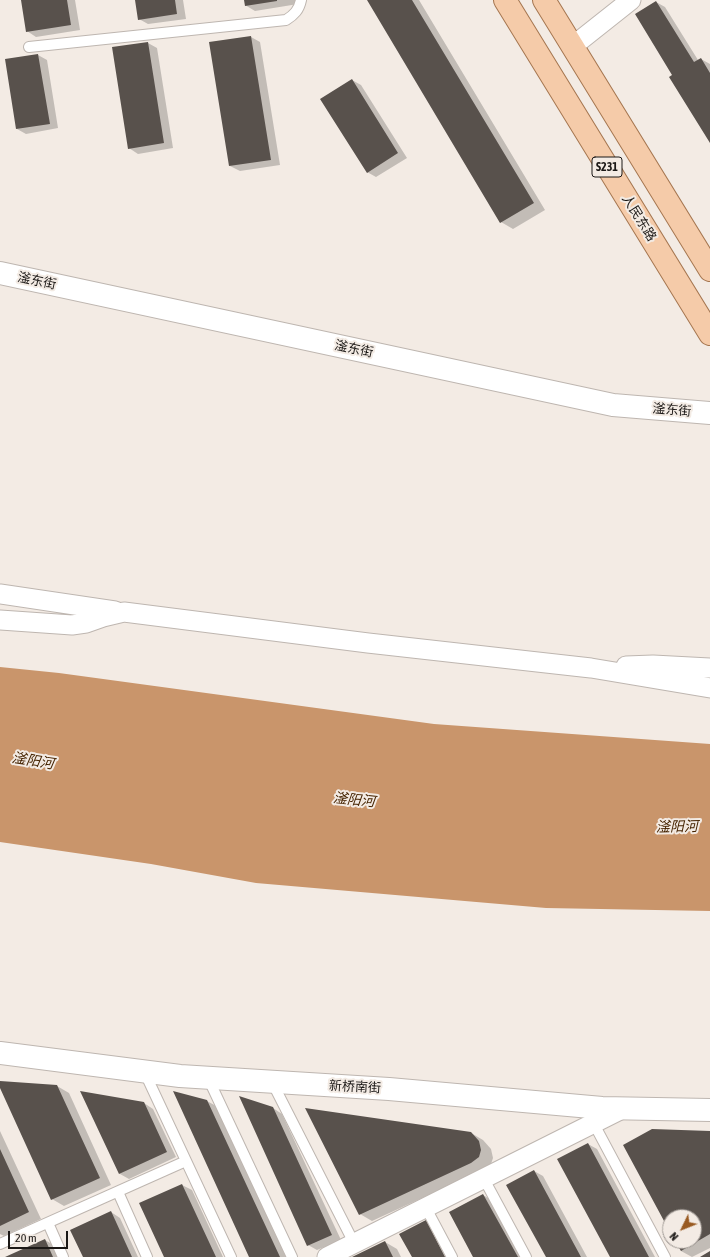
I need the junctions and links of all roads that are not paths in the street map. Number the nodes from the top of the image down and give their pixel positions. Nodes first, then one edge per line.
1 (301, 0) edge
2 (505, 0) edge
3 (544, 0) edge
4 (631, 0) edge
5 (573, 46) junction
6 (29, 47) dead end
7 (710, 270) edge
8 (0, 273) edge
9 (710, 334) edge
10 (710, 413) edge
11 (0, 594) edge
12 (124, 612) junction
13 (0, 620) edge
14 (591, 668) junction
15 (710, 668) edge
16 (710, 688) edge
17 (0, 1053) edge
18 (144, 1071) junction
19 (207, 1078) junction
20 (272, 1082) junction
21 (624, 1108) junction
22 (710, 1110) edge
23 (594, 1124) junction
24 (186, 1161) junction
25 (484, 1179) junction
26 (118, 1192) junction
27 (426, 1208) junction
28 (48, 1223) junction
29 (0, 1244) edge
30 (354, 1244) junction
31 (63, 1257) edge
32 (147, 1257) edge
33 (231, 1257) edge
34 (292, 1257) edge
35 (327, 1257) edge
36 (452, 1257) edge
37 (526, 1257) edge
38 (665, 1257) edge

1 - 6 lane
2 - 9 main road, 人民东路 / S231
3 - 5 main road, S231
4 - 5 street
5 - 7 main road, S231
8 - 10 street, 滏东街
11 - 12 street
12 - 13 street
12 - 14 street
14 - 15 street
14 - 16 street
17 - 18 street, 新桥南街
18 - 19 street, 新桥南街
18 - 24 lane
19 - 20 street, 新桥南街
19 - 34 lane
20 - 21 street, 新桥南街
20 - 30 lane
21 - 22 street, 新桥南街
21 - 23 street
23 - 25 street
23 - 38 lane
24 - 26 lane
24 - 33 lane
25 - 27 street
25 - 37 lane
26 - 28 lane
26 - 32 lane
27 - 30 street
27 - 36 lane
28 - 29 lane
28 - 31 lane
30 - 35 street

